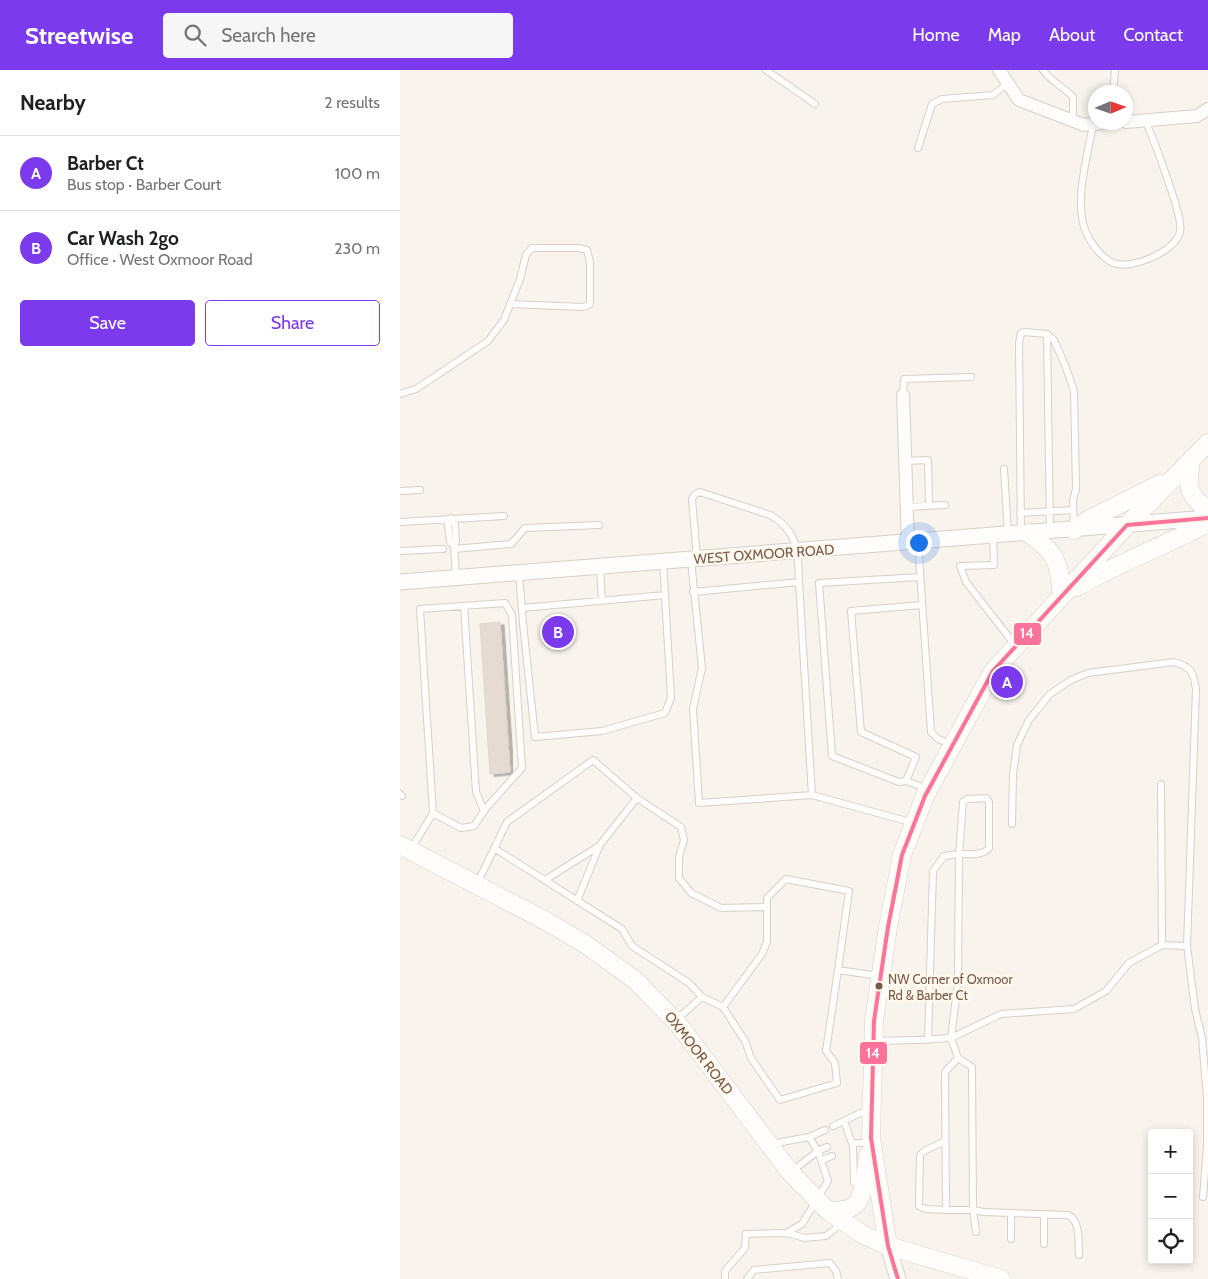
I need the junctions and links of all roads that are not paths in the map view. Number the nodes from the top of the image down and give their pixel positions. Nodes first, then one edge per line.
1 (766, 70) edge
2 (999, 70) edge
3 (1043, 70) edge
4 (1115, 70) edge
5 (1008, 83) junction
6 (1114, 85) edge
7 (815, 104) dead end
8 (1208, 109) edge
9 (1145, 120) junction
10 (1073, 121) junction
11 (1133, 121) edge
12 (1088, 125) edge
13 (1092, 130) edge
14 (918, 148) dead end
15 (510, 304) junction
16 (1047, 334) junction
17 (971, 378) dead end
18 (400, 394) edge
19 (903, 395) joint
20 (1208, 443) edge
21 (1191, 460) junction
22 (905, 461) junction
23 (1004, 469) dead end
24 (1176, 476) junction
25 (420, 490) dead end
26 (400, 491) edge
27 (945, 505) dead end
28 (929, 506) junction
29 (907, 507) junction
30 (1073, 510) junction
31 (1050, 511) junction
32 (1208, 512) edge
33 (1020, 514) junction
34 (504, 516) dead end
35 (451, 518) junction
36 (1208, 518) edge
37 (400, 522) edge
38 (1208, 523) edge
39 (599, 525) dead end
40 (1127, 525) junction
41 (1074, 530) junction
42 (1050, 532) junction
43 (1012, 534) junction
44 (913, 542) junction
45 (454, 547) junction
46 (444, 549) dead end
47 (798, 551) junction
48 (400, 552) edge
49 (694, 560) junction
50 (663, 562) junction
51 (600, 567) junction
52 (519, 573) junction
53 (920, 577) junction
54 (456, 578) junction
55 (400, 582) edge
56 (799, 582) junction
57 (693, 592) junction
58 (665, 595) junction
59 (1062, 596) junction
60 (602, 601) junction
61 (922, 605) junction
62 (464, 606) junction
63 (522, 608) junction
64 (1016, 646) junction
65 (953, 745) junction
66 (906, 781) junction
67 (1161, 784) dead end
68 (929, 790) junction
69 (812, 795) junction
70 (637, 798) junction
71 (484, 811) junction
72 (433, 814) junction
73 (915, 823) junction
74 (1012, 824) dead end
75 (599, 846) junction
76 (405, 848) edge
77 (494, 848) junction
78 (959, 854) junction
79 (545, 880) junction
80 (476, 885) junction
81 (577, 901) junction
82 (767, 908) junction
83 (1162, 945) junction
84 (1187, 946) junction
85 (838, 970) junction
86 (881, 976) junction
87 (702, 997) junction
88 (723, 1007) junction
89 (675, 1021) junction
90 (951, 1038) junction
91 (928, 1040) junction
92 (874, 1041) junction
93 (958, 1058) junction
94 (872, 1108) junction
95 (844, 1121) junction
96 (833, 1126) dead end
97 (825, 1130) dead end
98 (809, 1137) junction
99 (871, 1140) junction
100 (945, 1140) junction
101 (849, 1143) junction
102 (769, 1144) junction
103 (827, 1147) dead end
104 (818, 1151) junction
105 (832, 1156) dead end
106 (822, 1160) junction
107 (790, 1172) junction
108 (864, 1186) junction
109 (1203, 1197) dead end
110 (822, 1206) junction
111 (946, 1210) junction
112 (973, 1210) junction
113 (1011, 1213) junction
114 (1044, 1214) junction
115 (843, 1222) junction
116 (976, 1232) dead end
117 (786, 1233) junction
118 (1011, 1238) dead end
119 (1044, 1244) dead end
120 (888, 1246) junction
121 (1079, 1254) dead end
122 (725, 1279) edge
123 (747, 1279) edge
124 (838, 1279) edge
125 (898, 1279) edge
126 (1001, 1279) edge

1 - 7 lane
2 - 5 street
3 - 10 lane
4 - 6 lane
5 - 10 street
5 - 14 lane
8 - 9 street
9 - 11 street
9 - 13 lane
10 - 12 street
15 - 15 lane
15 - 18 lane
16 - 30 lane
16 - 31 lane
16 - 33 lane
17 - 19 lane
19 - 22 street
20 - 21 main road
21 - 24 main road
21 - 32 main road
22 - 28 lane
22 - 29 street
23 - 43 lane
24 - 40 main road
24 - 41 main road
25 - 26 lane
27 - 28 lane
28 - 29 lane
29 - 44 street
30 - 31 lane
30 - 41 lane
31 - 33 lane
31 - 42 lane
33 - 43 lane
34 - 35 lane
35 - 37 lane
35 - 45 lane
36 - 40 street, WEST OXMOOR ROAD
38 - 59 main road
39 - 45 lane
40 - 41 street, WEST OXMOOR ROAD
40 - 59 main road
41 - 42 street, WEST OXMOOR ROAD
42 - 43 street, WEST OXMOOR ROAD
43 - 44 street, WEST OXMOOR ROAD
43 - 59 main road
43 - 64 lane
44 - 47 street, WEST OXMOOR ROAD
44 - 53 lane
45 - 54 lane
46 - 48 lane
47 - 49 street, WEST OXMOOR ROAD
47 - 49 lane
47 - 56 lane
49 - 50 street, WEST OXMOOR ROAD
49 - 57 lane
50 - 51 street, WEST OXMOOR ROAD
50 - 58 lane
51 - 52 street, WEST OXMOOR ROAD
51 - 60 lane
52 - 54 street, WEST OXMOOR ROAD
52 - 63 lane
53 - 61 lane
53 - 66 lane
54 - 55 street, WEST OXMOOR ROAD
56 - 57 lane
56 - 69 lane
57 - 69 lane
58 - 60 lane
58 - 63 lane
59 - 64 main road
60 - 63 lane
61 - 65 lane
61 - 66 lane
62 - 71 lane
62 - 71 lane
62 - 72 lane
64 - 65 main road
65 - 68 main road
66 - 68 lane
67 - 83 lane
68 - 73 main road
69 - 73 lane
70 - 75 lane
70 - 77 lane
70 - 82 lane
71 - 72 lane
72 - 76 lane
73 - 86 main road
74 - 84 lane
75 - 79 lane
75 - 81 lane
76 - 80 main road, OXMOOR ROAD
77 - 79 lane
77 - 80 lane
78 - 78 lane
78 - 90 lane
78 - 91 lane
79 - 81 lane
80 - 89 main road, OXMOOR ROAD
81 - 87 lane
82 - 85 lane
82 - 88 lane
83 - 84 lane
83 - 90 lane
84 - 109 lane
85 - 86 lane
85 - 88 lane
86 - 92 main road
87 - 88 lane
87 - 89 lane
89 - 102 main road, OXMOOR ROAD
90 - 91 lane
90 - 93 lane
91 - 92 lane
92 - 94 main road
93 - 100 lane
93 - 112 lane
94 - 95 lane
94 - 99 main road
95 - 96 lane
95 - 101 lane
97 - 98 lane
98 - 102 lane
98 - 104 lane
99 - 101 lane
99 - 108 main road
99 - 120 main road
100 - 111 lane
100 - 111 lane
101 - 108 lane
102 - 107 main road, OXMOOR ROAD
103 - 104 lane
104 - 106 lane
104 - 107 lane
105 - 106 lane
106 - 110 lane
107 - 110 main road, OXMOOR ROAD
108 - 110 main road
110 - 115 main road, OXMOOR ROAD
110 - 117 lane
111 - 112 lane
112 - 113 lane
112 - 116 lane
113 - 114 lane
113 - 118 lane
114 - 119 lane
114 - 121 lane
115 - 117 lane
115 - 120 main road, OXMOOR ROAD
117 - 122 lane
120 - 125 street
120 - 126 main road, OXMOOR ROAD
123 - 124 lane

